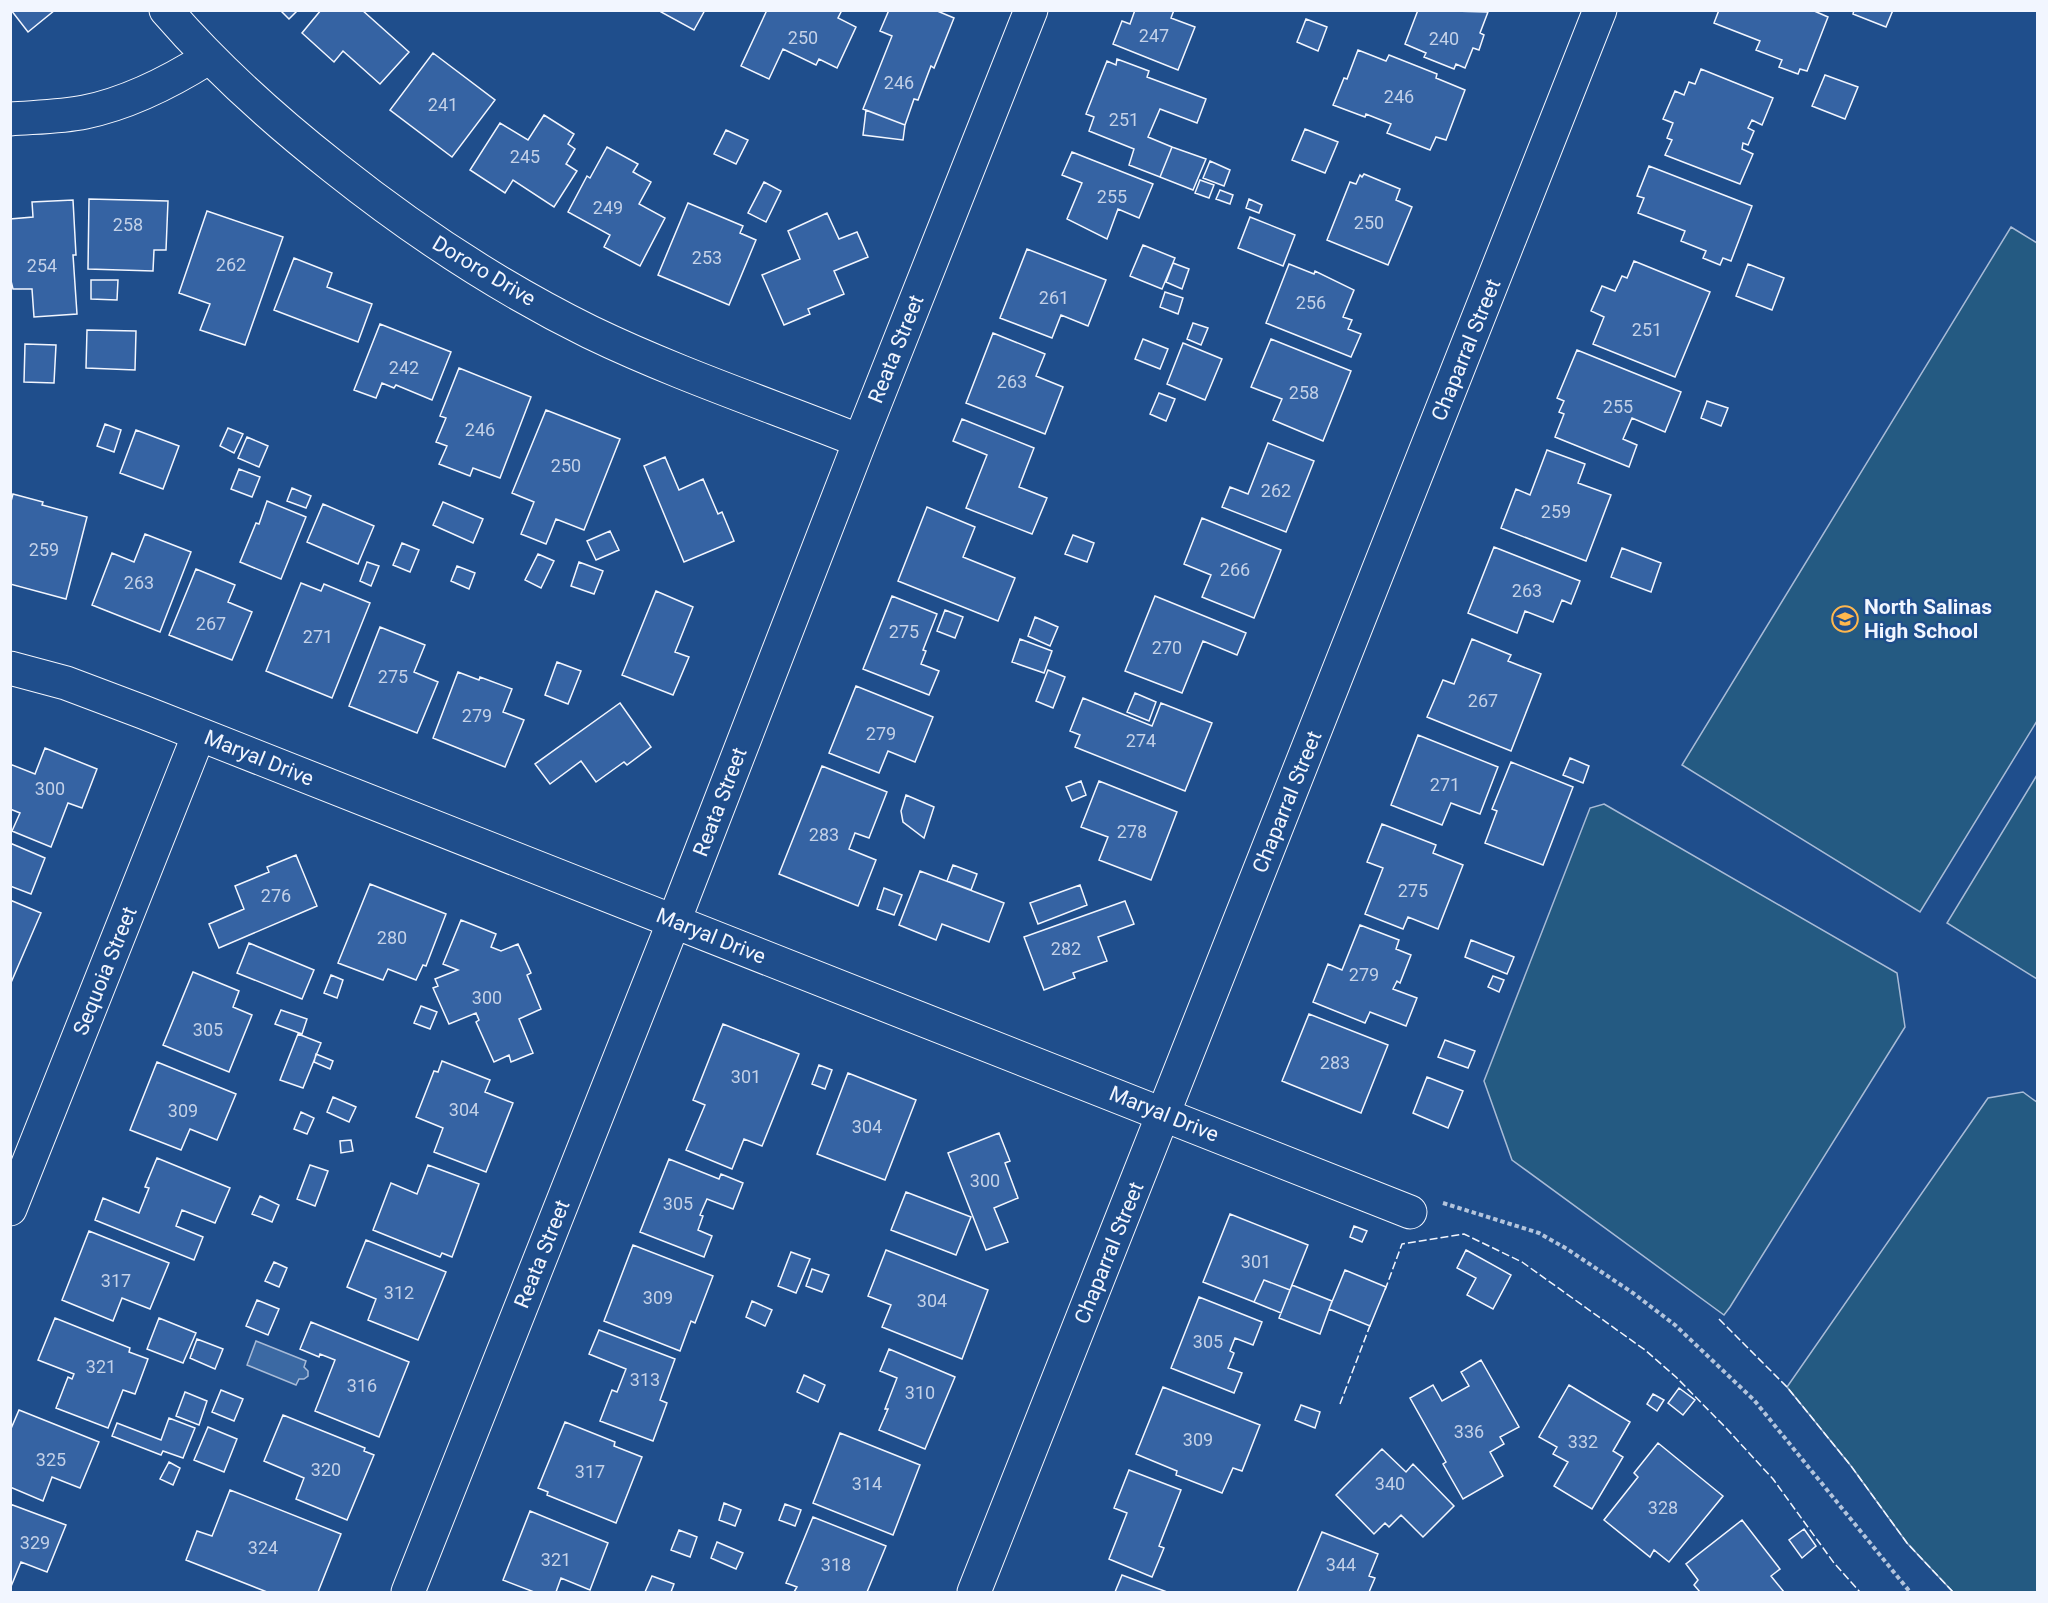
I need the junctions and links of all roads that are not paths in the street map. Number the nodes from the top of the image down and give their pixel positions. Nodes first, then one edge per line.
1 (166, 10) edge
2 (1030, 10) edge
3 (1600, 10) edge
4 (208, 58) junction
5 (10, 119) edge
6 (860, 441) junction
7 (10, 668) edge
8 (199, 734) junction
9 (674, 921) junction
10 (1164, 1114) junction
11 (10, 1209) edge
12 (1410, 1212) road end
13 (408, 1593) edge
14 (974, 1593) edge

1 - 4 street, Dororo Drive
2 - 6 street, Reata Street
3 - 10 street, Chaparral Street
4 - 5 street
4 - 6 street, Dororo Drive
6 - 9 street, Reata Street
7 - 8 street, Maryal Drive
8 - 9 street, Maryal Drive
8 - 11 street, Sequoia Street
9 - 10 street, Maryal Drive
9 - 13 street, Reata Street
10 - 12 street, Maryal Drive
10 - 14 street, Chaparral Street

